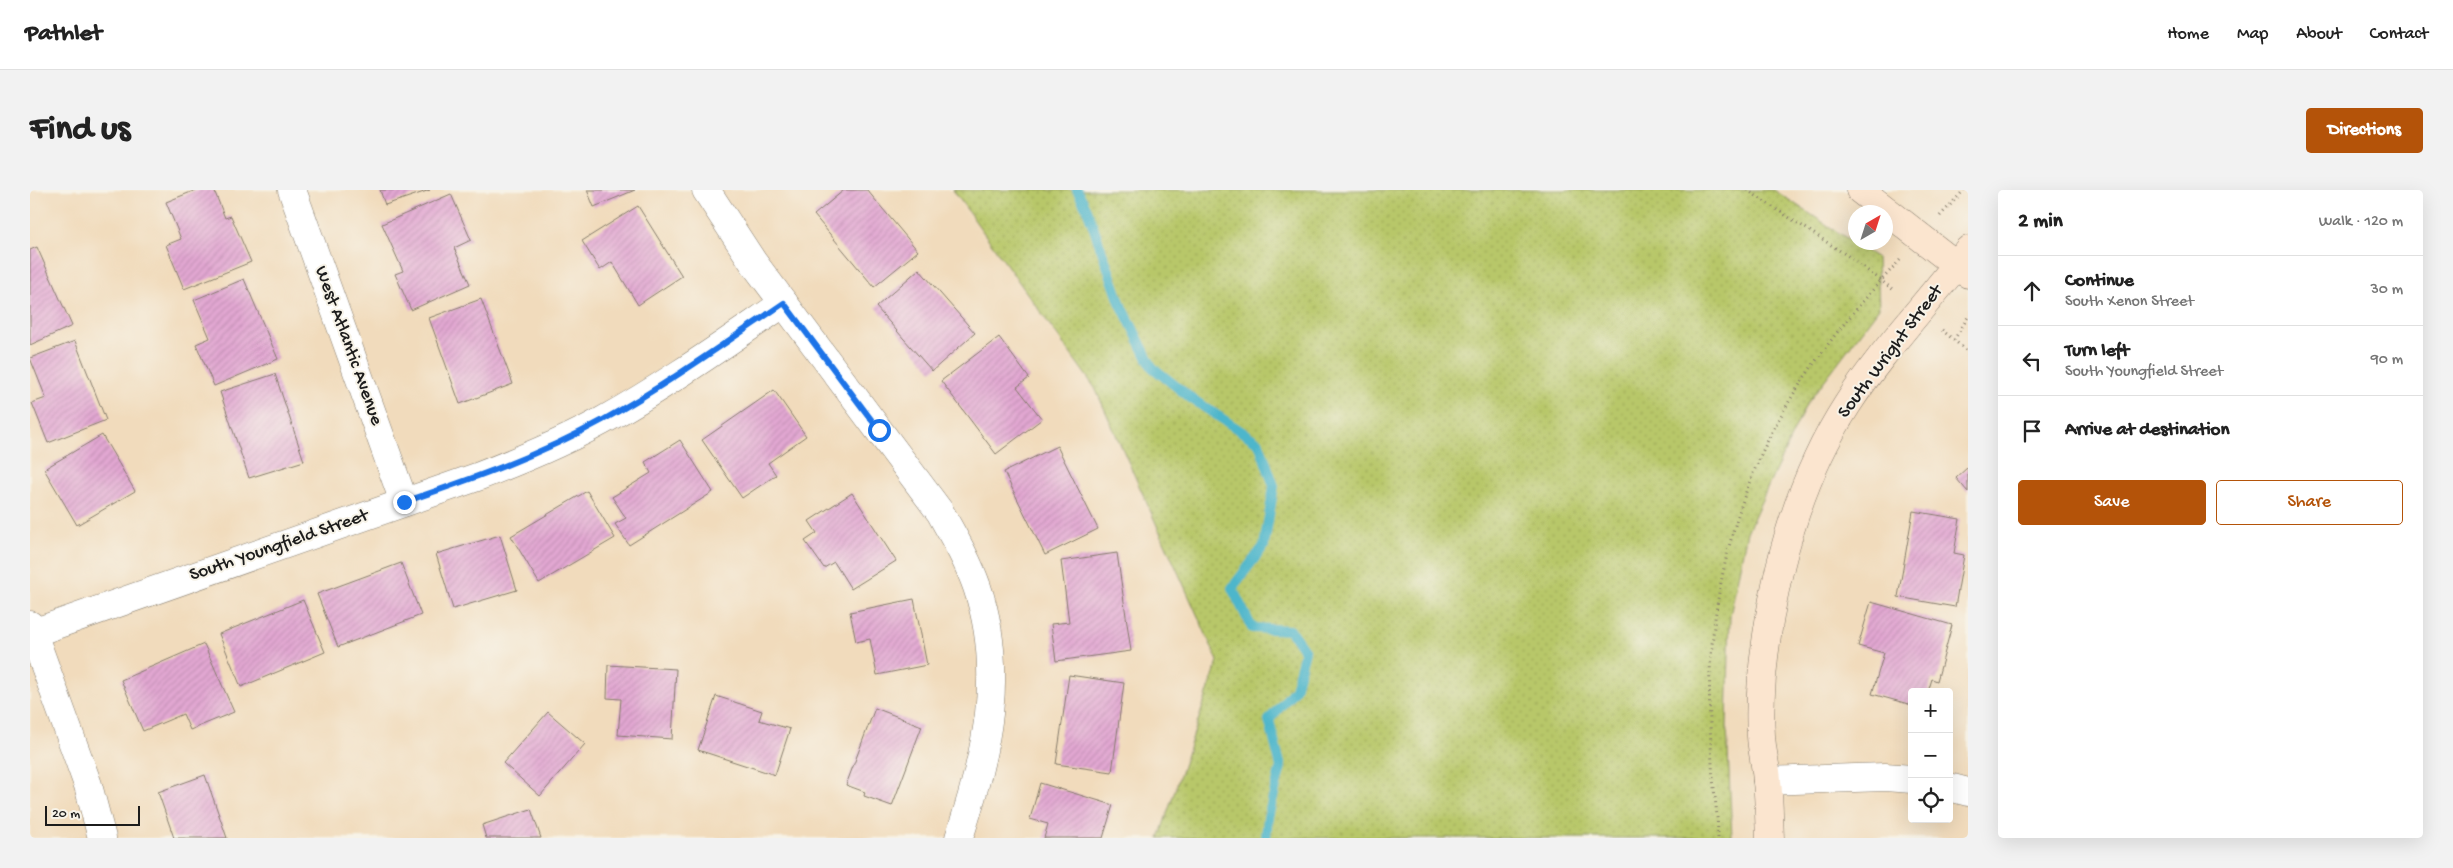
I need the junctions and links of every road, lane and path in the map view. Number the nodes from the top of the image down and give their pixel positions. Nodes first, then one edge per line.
1 (292, 190) edge
2 (706, 190) edge
3 (1747, 190) edge
4 (1860, 190) edge
5 (1964, 263) edge
6 (1881, 280) dead end
7 (784, 303) junction
8 (1968, 317) edge
9 (1968, 352) edge
10 (404, 502) junction
11 (31, 631) edge
12 (1908, 779) edge
13 (1767, 781) junction
14 (1953, 788) edge
15 (1968, 792) edge
16 (102, 838) edge
17 (959, 838) edge
18 (1770, 838) edge

1 - 10 street, West Atlantic Avenue
2 - 7 street
3 - 6 path
4 - 5 street
5 - 13 street, South Wright Street
7 - 10 street, South Youngfield Street
7 - 17 street
8 - 9 path
10 - 11 street, South Youngfield Street
11 - 16 street
12 - 13 street
13 - 18 street, South Wright Street
14 - 15 street

